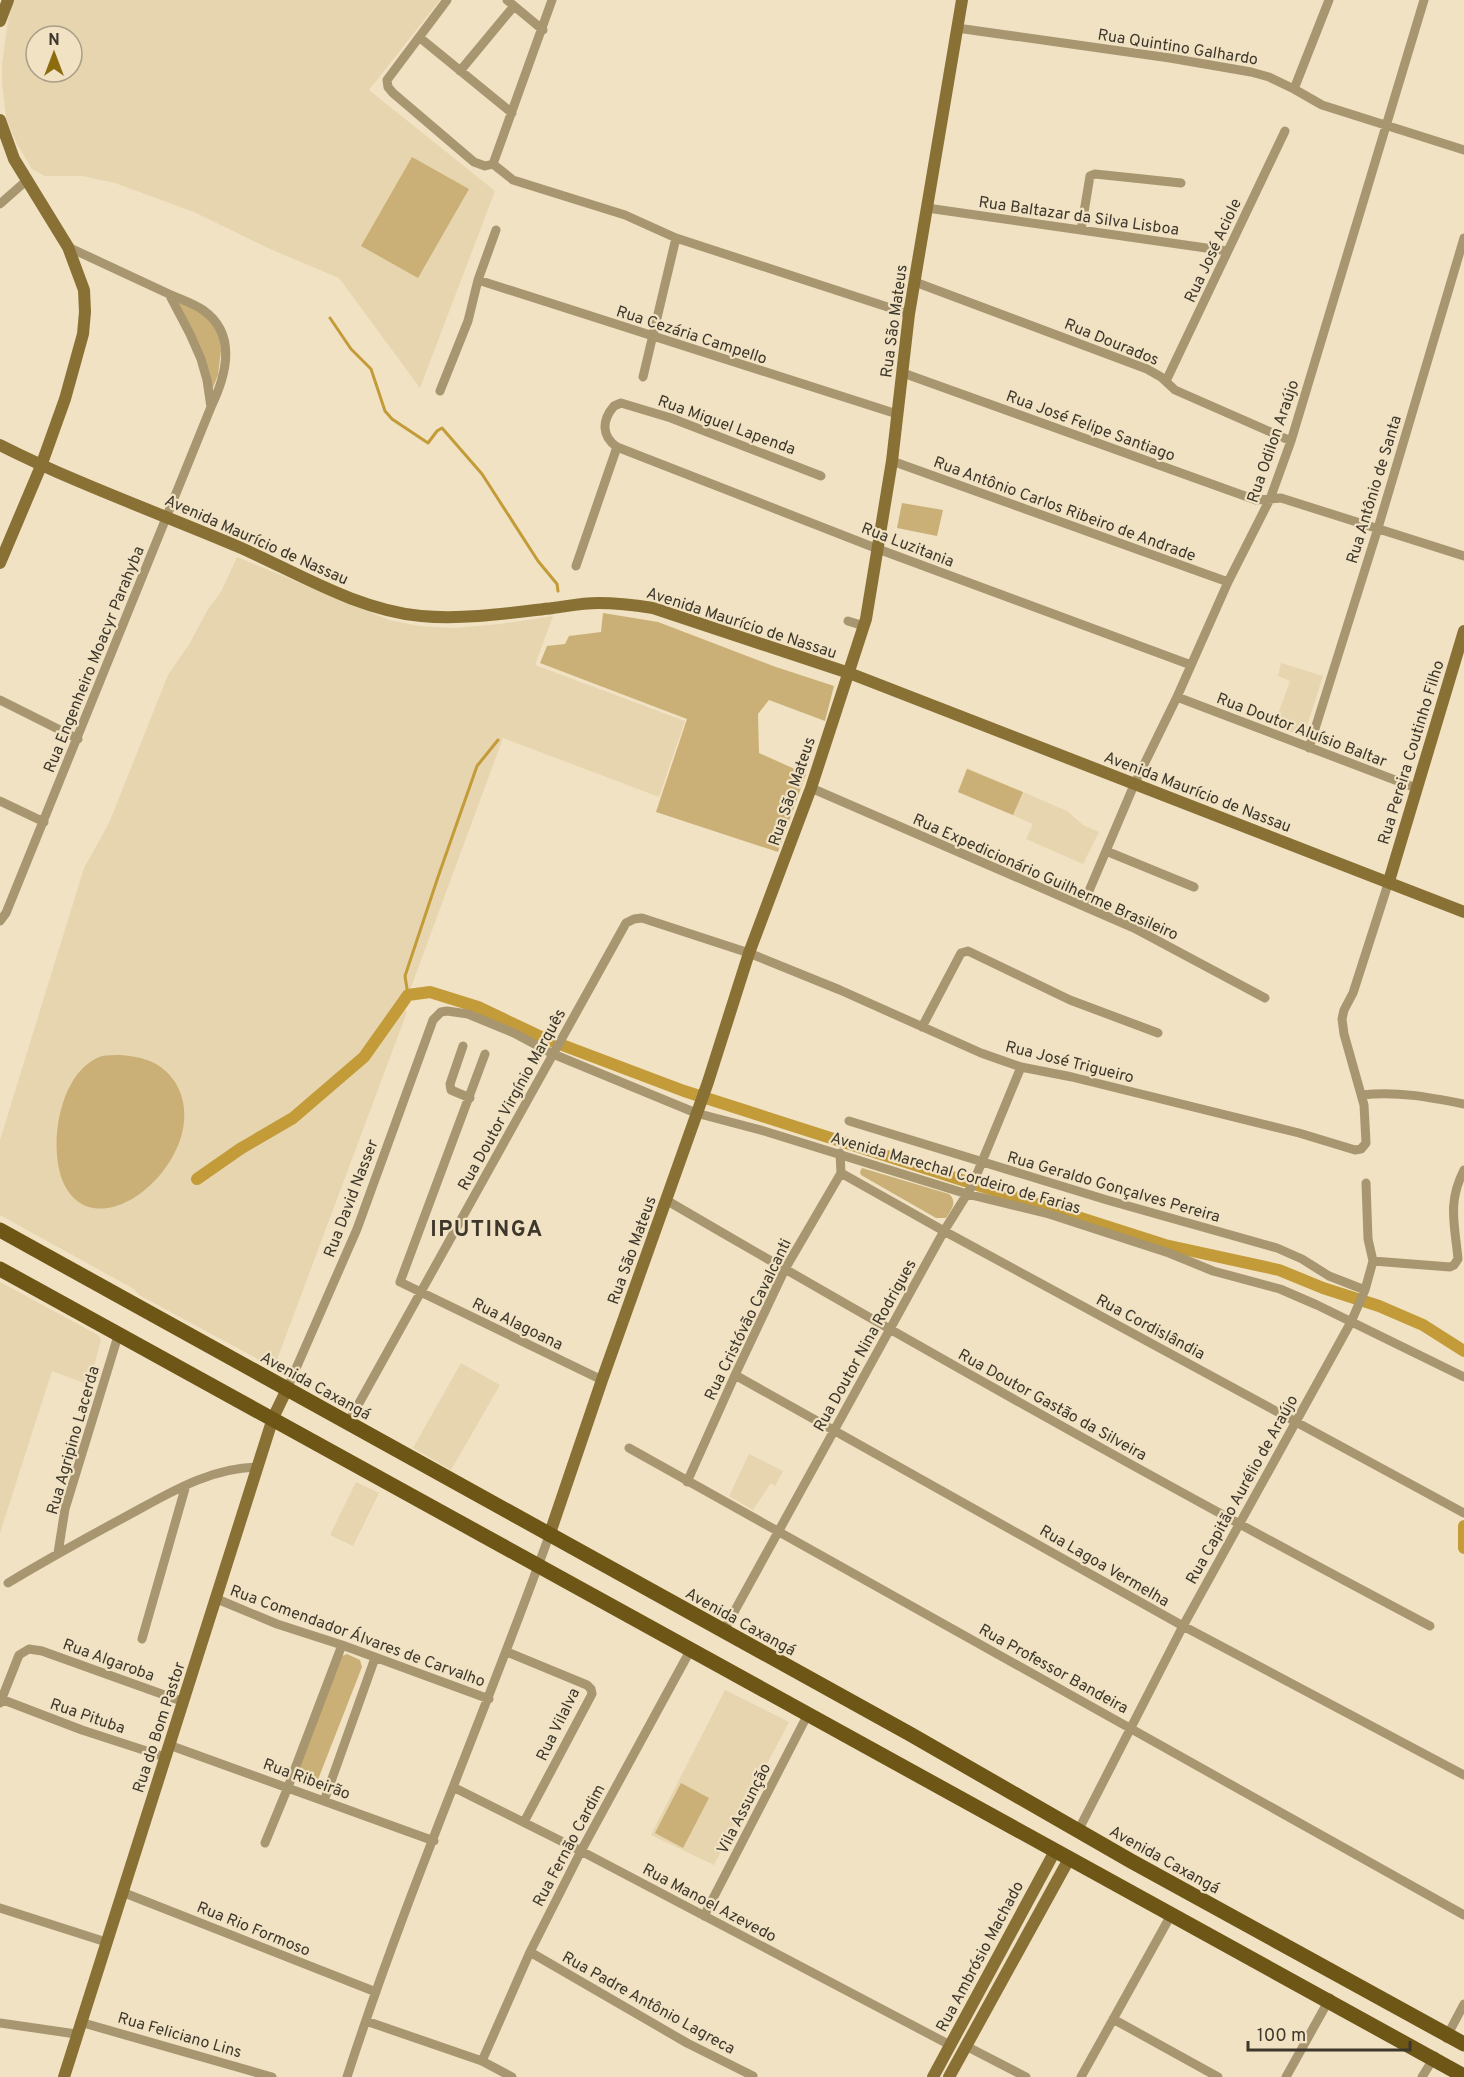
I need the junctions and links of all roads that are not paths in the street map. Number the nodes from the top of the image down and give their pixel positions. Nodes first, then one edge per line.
1 (8, 0) edge
2 (447, 0) edge
3 (552, 0) edge
4 (962, 0) edge
5 (1329, 0) edge
6 (1424, 0) edge
7 (511, 3) edge
8 (0, 21) edge
9 (957, 28) junction
10 (543, 30) junction
11 (419, 37) junction
12 (460, 70) junction
13 (1294, 89) junction
14 (512, 113) junction
15 (0, 120) edge
16 (1385, 125) junction
17 (1285, 131) dead end
18 (1464, 150) edge
19 (494, 164) junction
20 (26, 181) junction
21 (1181, 183) dead end
22 (0, 204) edge
23 (927, 208) junction
24 (496, 230) dead end
25 (1081, 230) junction
26 (676, 238) junction
27 (1464, 238) edge
28 (68, 247) junction
29 (1227, 251) junction
30 (478, 280) junction
31 (915, 282) junction
32 (169, 294) junction
33 (909, 314) junction
34 (652, 337) junction
35 (903, 373) junction
36 (643, 377) dead end
37 (1166, 381) junction
38 (440, 392) dead end
39 (211, 407) junction
40 (897, 414) junction
41 (1292, 441) junction
42 (0, 445) edge
43 (617, 447) junction
44 (892, 461) junction
45 (41, 466) junction
46 (821, 476) dead end
47 (1270, 499) junction
48 (167, 516) junction
49 (1378, 528) junction
50 (878, 549) junction
51 (1464, 556) edge
52 (0, 563) edge
53 (576, 566) dead end
54 (1228, 582) junction
55 (848, 621) dead end
56 (864, 626) junction
57 (1464, 631) edge
58 (1191, 664) junction
59 (849, 674) junction
60 (1177, 697) junction
61 (0, 700) edge
62 (78, 739) junction
63 (1309, 748) junction
64 (1134, 785) junction
65 (811, 788) junction
66 (1416, 788) junction
67 (0, 801) edge
68 (44, 822) junction
69 (1106, 851) junction
70 (1389, 881) junction
71 (1194, 887) dead end
72 (1083, 905) junction
73 (1464, 912) edge
74 (634, 919) joint
75 (0, 921) edge
76 (749, 953) junction
77 (1265, 998) dead end
78 (435, 1016) joint
79 (922, 1026) junction
80 (1158, 1034) dead end
81 (463, 1046) dead end
82 (554, 1051) junction
83 (485, 1054) dead end
84 (1021, 1067) junction
85 (1362, 1095) junction
86 (470, 1098) junction
87 (1464, 1104) edge
88 (696, 1113) junction
89 (849, 1121) dead end
90 (840, 1154) junction
91 (981, 1166) junction
92 (1464, 1170) edge
93 (841, 1173) junction
94 (1365, 1183) dead end
95 (970, 1190) junction
96 (666, 1200) junction
97 (0, 1230) edge
98 (944, 1231) junction
99 (1373, 1261) junction
100 (0, 1269) edge
101 (785, 1269) junction
102 (1364, 1292) junction
103 (421, 1293) junction
104 (1353, 1318) junction
105 (890, 1330) junction
106 (118, 1336) junction
107 (735, 1375) junction
108 (1464, 1377) edge
109 (602, 1380) junction
110 (287, 1389) junction
111 (273, 1418) junction
112 (1295, 1421) junction
113 (348, 1423) junction
114 (834, 1431) junction
115 (629, 1448) dead end
116 (258, 1467) junction
117 (687, 1482) junction
118 (186, 1485) junction
119 (1460, 1510) edge
120 (1238, 1525) junction
121 (778, 1533) junction
122 (549, 1536) junction
123 (58, 1553) junction
124 (539, 1565) junction
125 (8, 1583) dead end
126 (216, 1599) junction
127 (1183, 1626) junction
128 (1430, 1626) dead end
129 (723, 1632) junction
130 (142, 1639) dead end
131 (342, 1645) junction
132 (691, 1649) junction
133 (507, 1652) junction
134 (375, 1658) junction
135 (489, 1699) junction
136 (1, 1701) edge
137 (184, 1702) junction
138 (808, 1714) junction
139 (1132, 1728) junction
140 (167, 1751) junction
141 (1464, 1775) edge
142 (288, 1787) junction
143 (455, 1788) junction
144 (324, 1801) junction
145 (524, 1822) junction
146 (1078, 1831) junction
147 (434, 1841) junction
148 (265, 1843) dead end
149 (581, 1851) junction
150 (1054, 1851) junction
151 (1069, 1859) junction
152 (122, 1892) junction
153 (0, 1908) edge
154 (1464, 1914) edge
155 (1171, 1915) junction
156 (704, 1916) junction
157 (106, 1942) junction
158 (530, 1952) junction
159 (376, 1992) junction
160 (1329, 2000) junction
161 (1464, 2004) edge
162 (1113, 2019) junction
163 (366, 2021) junction
164 (80, 2022) junction
165 (0, 2023) edge
166 (76, 2034) junction
167 (1446, 2038) junction
168 (1464, 2044) edge
169 (950, 2045) junction
170 (966, 2046) junction
171 (1434, 2057) junction
172 (482, 2061) junction
173 (753, 2076) edge
174 (1464, 2076) edge
175 (64, 2077) edge
176 (272, 2077) edge
177 (347, 2077) edge
178 (512, 2077) edge
179 (933, 2077) edge
180 (949, 2077) edge
181 (1026, 2077) edge
182 (1081, 2077) edge
183 (1218, 2077) edge
184 (1286, 2077) edge
185 (1422, 2077) edge

1 - 8 street
2 - 11 street
3 - 10 street
4 - 9 street, Rua São Mateus
5 - 13 street
6 - 16 street, Rua Odilon Araújo
7 - 10 street
7 - 12 street
9 - 13 street, Rua Quintino Galhardo
9 - 23 street, Rua São Mateus
10 - 14 street
11 - 12 street
11 - 19 street
12 - 14 street
13 - 16 street, Rua Quintino Galhardo
14 - 19 street
15 - 20 street
16 - 18 street, Rua Quintino Galhardo
16 - 41 street, Rua Odilon Araújo
17 - 29 street, Rua José Aciole
19 - 26 street
20 - 22 street
20 - 28 street
21 - 25 street
23 - 25 street, Rua Baltazar da Silva Lisboa
23 - 31 street, Rua São Mateus
24 - 30 street
25 - 29 street, Rua Baltazar da Silva Lisboa
26 - 33 street
26 - 34 street
27 - 49 street, Rua Antônio de Santa
28 - 32 street, Rua Engenheiro Moacyr Parahyba
28 - 45 street
29 - 37 street, Rua José Aciole
30 - 34 street, Rua Cezária Campello
30 - 38 street
31 - 33 street, Rua São Mateus
31 - 37 street, Rua Dourados
32 - 39 street
32 - 39 street, Rua Engenheiro Moacyr Parahyba
33 - 35 street, Rua São Mateus
34 - 36 street
34 - 40 street, Rua Cezária Campello
35 - 40 street, Rua São Mateus
35 - 47 street, Rua José Felipe Santiago
37 - 41 street, Rua Dourados
39 - 48 street, Rua Engenheiro Moacyr Parahyba
40 - 44 street, Rua São Mateus
41 - 47 street, Rua Odilon Araújo
42 - 45 street, Avenida Maurício de Nassau
43 - 46 street, Rua Miguel Lapenda
43 - 50 street, Rua Luzitania
43 - 53 street
44 - 50 street, Rua São Mateus
44 - 54 street, Rua Antônio Carlos Ribeiro de Andrade
45 - 48 street, Avenida Maurício de Nassau
45 - 52 street
47 - 49 street, Rua José Felipe Santiago
47 - 54 street, Rua Odilon Araújo
48 - 59 street, Avenida Maurício de Nassau
48 - 62 street, Rua Engenheiro Moacyr Parahyba
49 - 51 street, Rua José Felipe Santiago
49 - 63 street, Rua Antônio de Santa
50 - 56 street, Rua São Mateus
50 - 58 street, Rua Luzitania
54 - 58 street, Rua Odilon Araújo
55 - 56 street
56 - 59 street, Rua São Mateus
57 - 66 street, Rua Pereira Coutinho Filho
58 - 60 street, Rua Odilon Araújo
59 - 64 street, Avenida Maurício de Nassau
59 - 65 street, Rua São Mateus
60 - 63 street, Rua Doutor Aluísio Baltar
60 - 64 street, Rua Odilon Araújo
61 - 62 street
62 - 68 street, Rua Engenheiro Moacyr Parahyba
63 - 66 street, Rua Doutor Aluísio Baltar
64 - 69 street, Rua Odilon Araújo
64 - 70 street, Avenida Maurício de Nassau
65 - 72 street, Rua Expedicionário Guilherme Brasileiro
65 - 76 street, Rua São Mateus
66 - 70 street, Rua Pereira Coutinho Filho
67 - 68 street
68 - 75 street, Rua Engenheiro Moacyr Parahyba
69 - 71 street
69 - 72 street, Rua Odilon Araújo
70 - 73 street, Avenida Maurício de Nassau
70 - 85 street
72 - 77 street, Rua Expedicionário Guilherme Brasileiro
74 - 76 street, Rua José Trigueiro
74 - 82 street, Rua Doutor Virgínio Marquês
76 - 79 street, Rua José Trigueiro
76 - 88 street, Rua São Mateus
78 - 82 street, Avenida Marechal Cordeiro de Farias
78 - 110 street, Rua David Nasser
79 - 80 street
79 - 84 street, Rua José Trigueiro
81 - 86 street
82 - 88 street, Avenida Marechal Cordeiro de Farias
82 - 103 street, Rua Doutor Virgínio Marquês
83 - 86 street
84 - 85 street, Rua José Trigueiro
84 - 91 street, Rua Doutor Nina Rodrigues
85 - 87 street
86 - 103 street, Rua Alagoana
88 - 90 street, Avenida Marechal Cordeiro de Farias
88 - 96 street, Rua São Mateus
89 - 91 street, Rua Geraldo Gonçalves Pereira
90 - 93 street
90 - 95 street, Avenida Marechal Cordeiro de Farias
91 - 95 street, Rua Doutor Nina Rodrigues
91 - 102 street, Rua Geraldo Gonçalves Pereira
92 - 99 street
93 - 98 street, Rua Cordislândia
93 - 101 street, Rua Cristóvão Cavalcanti
94 - 99 street, Rua Capitão Aurélio de Araújo
95 - 98 street, Rua Doutor Nina Rodrigues
95 - 104 street, Avenida Marechal Cordeiro de Farias
96 - 101 street, Rua Doutor Gastão da Silveira
96 - 109 street, Rua São Mateus
97 - 110 main road, Avenida Caxangá
98 - 105 street, Rua Doutor Nina Rodrigues
98 - 112 street, Rua Cordislândia
99 - 102 street, Rua Capitão Aurélio de Araújo
100 - 106 main road
101 - 105 street, Rua Doutor Gastão da Silveira
101 - 107 street, Rua Cristóvão Cavalcanti
102 - 104 street, Rua Capitão Aurélio de Araújo
103 - 109 street, Rua Alagoana
103 - 113 street, Rua Doutor Virgínio Marquês
104 - 108 street, Avenida Marechal Cordeiro de Farias
104 - 112 street, Rua Capitão Aurélio de Araújo
105 - 114 street, Rua Doutor Nina Rodrigues
105 - 120 street, Rua Doutor Gastão da Silveira
106 - 111 main road
106 - 123 street, Rua Agripino Lacerda
107 - 114 street, Rua Lagoa Vermelha
107 - 117 street, Rua Cristóvão Cavalcanti
109 - 122 street, Rua São Mateus
110 - 111 street, Rua do Bom Pastor
110 - 113 main road, Avenida Caxangá
111 - 116 street, Rua do Bom Pastor
111 - 124 main road
112 - 119 street, Rua Cordislândia
112 - 120 street, Rua Capitão Aurélio de Araújo
113 - 122 main road, Avenida Caxangá
114 - 121 street, Rua Doutor Nina Rodrigues
114 - 127 street, Rua Lagoa Vermelha
115 - 117 street, Rua Professor Bandeira
116 - 118 street
116 - 126 street, Rua do Bom Pastor
117 - 121 street, Rua Professor Bandeira
118 - 123 street
118 - 130 street
120 - 127 street, Rua Capitão Aurélio de Araújo
120 - 128 street, Rua Doutor Gastão da Silveira
121 - 129 street, Rua Doutor Nina Rodrigues
121 - 139 street, Rua Professor Bandeira
122 - 124 street, Rua São Mateus
122 - 129 main road, Avenida Caxangá
123 - 125 street
124 - 132 main road
124 - 133 street, Rua São Mateus
126 - 131 street, Rua Comendador Álvares de Carvalho
126 - 137 street, Rua do Bom Pastor
127 - 139 street, Rua Capitão Aurélio de Araújo
127 - 141 street, Rua Lagoa Vermelha
129 - 146 main road, Avenida Caxangá
131 - 134 street, Rua Comendador Álvares de Carvalho
131 - 142 street
132 - 138 main road
132 - 149 street, Rua Fernão Cardim
133 - 135 street, Rua São Mateus
133 - 145 street, Rua Vilalva
134 - 135 street, Rua Comendador Álvares de Carvalho
134 - 144 street
135 - 143 street, Rua São Mateus
136 - 137 street, Rua Algaroba
136 - 140 street, Rua Pituba
137 - 140 street, Rua do Bom Pastor
138 - 150 main road
138 - 156 street, Vila Assunção
139 - 146 street, Rua Capitão Aurélio de Araújo
139 - 154 street, Rua Professor Bandeira
140 - 142 street, Rua Ribeirão
140 - 152 street, Rua do Bom Pastor
142 - 144 street, Rua Ribeirão
142 - 148 street
143 - 145 street, Rua Manoel Azevedo
143 - 147 street, Rua São Mateus
144 - 147 street, Rua Ribeirão
145 - 149 street, Rua Manoel Azevedo
146 - 167 main road, Avenida Caxangá
147 - 159 street, Rua São Mateus
149 - 156 street, Rua Manoel Azevedo
149 - 158 street, Rua Fernão Cardim
150 - 151 main road
150 - 169 street, Rua Ambrósio Machado
151 - 155 main road
151 - 170 street, Rua Ambrósio Machado
152 - 157 street, Rua do Bom Pastor
152 - 159 street, Rua Rio Formoso
153 - 157 street
155 - 160 main road
155 - 162 street
156 - 169 street, Rua Manoel Azevedo
157 - 164 street, Rua do Bom Pastor
158 - 172 street, Rua Fernão Cardim
158 - 173 street, Rua Padre Antônio Lagreca
159 - 163 street, Rua São Mateus
160 - 171 main road
160 - 184 street
161 - 167 street
162 - 182 street
162 - 183 street
163 - 172 street
163 - 177 street, Rua São Mateus
164 - 166 street, Rua do Bom Pastor
164 - 176 street, Rua Feliciano Lins
165 - 166 street
166 - 175 street, Rua do Bom Pastor
167 - 168 main road, Avenida Caxangá
169 - 179 street, Rua Ambrósio Machado
170 - 180 street, Rua Ambrósio Machado
170 - 181 street
171 - 174 main road
171 - 185 street
172 - 178 street

